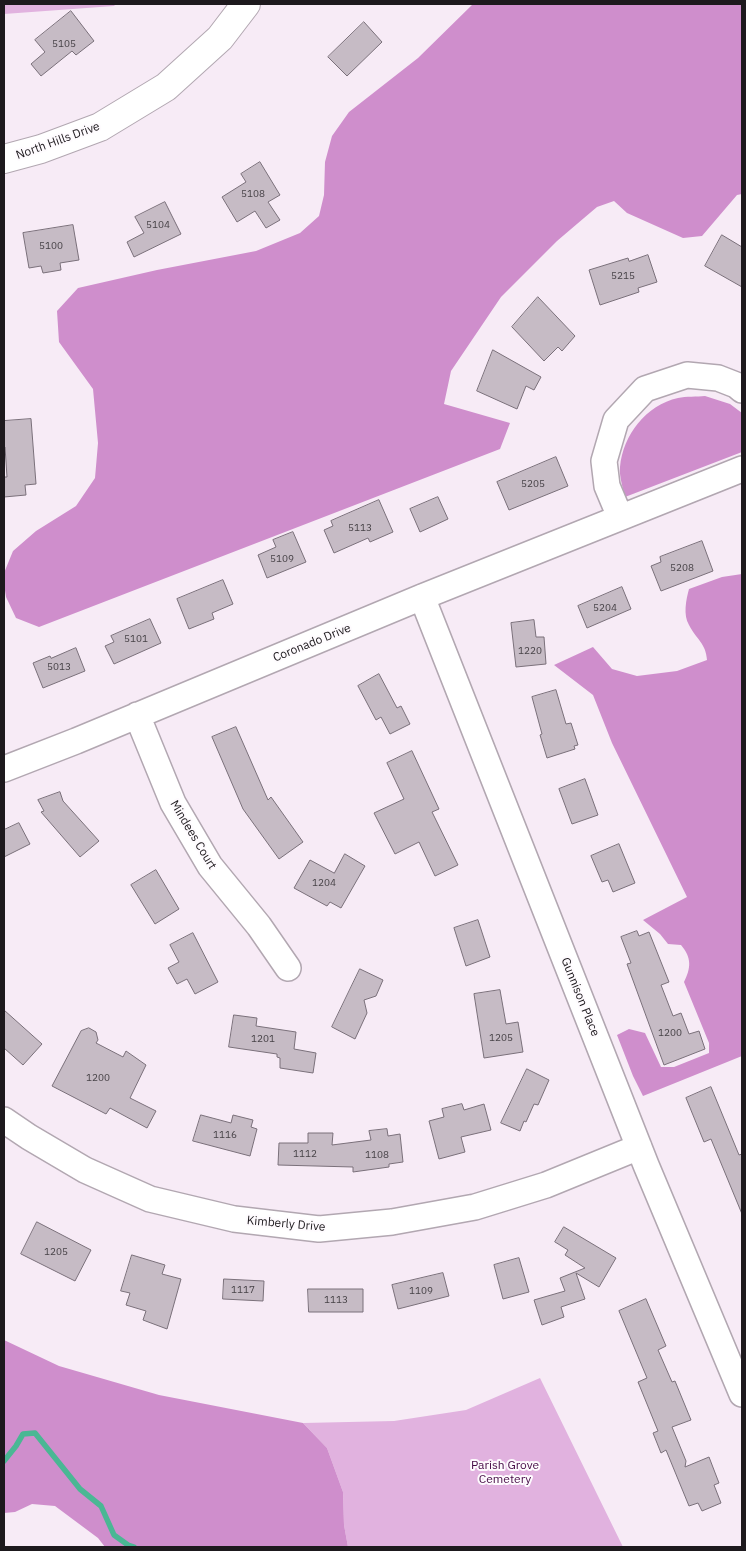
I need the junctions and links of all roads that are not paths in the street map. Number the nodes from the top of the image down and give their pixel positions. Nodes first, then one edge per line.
1 (246, 4) edge
2 (4, 159) edge
3 (742, 390) edge
4 (742, 469) edge
5 (620, 517) junction
6 (422, 598) junction
7 (137, 715) junction
8 (4, 769) edge
9 (288, 968) dead end
10 (4, 1120) edge
11 (639, 1147) junction
12 (742, 1394) edge

1 - 2 main road, North Hills Drive
3 - 5 street
4 - 5 street, Coronado Drive
5 - 6 street, Coronado Drive
6 - 7 street, Coronado Drive
6 - 11 street, Gunnison Place
7 - 8 street, Coronado Drive
7 - 9 street, Mindees Court
10 - 11 street, Kimberly Drive
11 - 12 street, Gunnison Place

